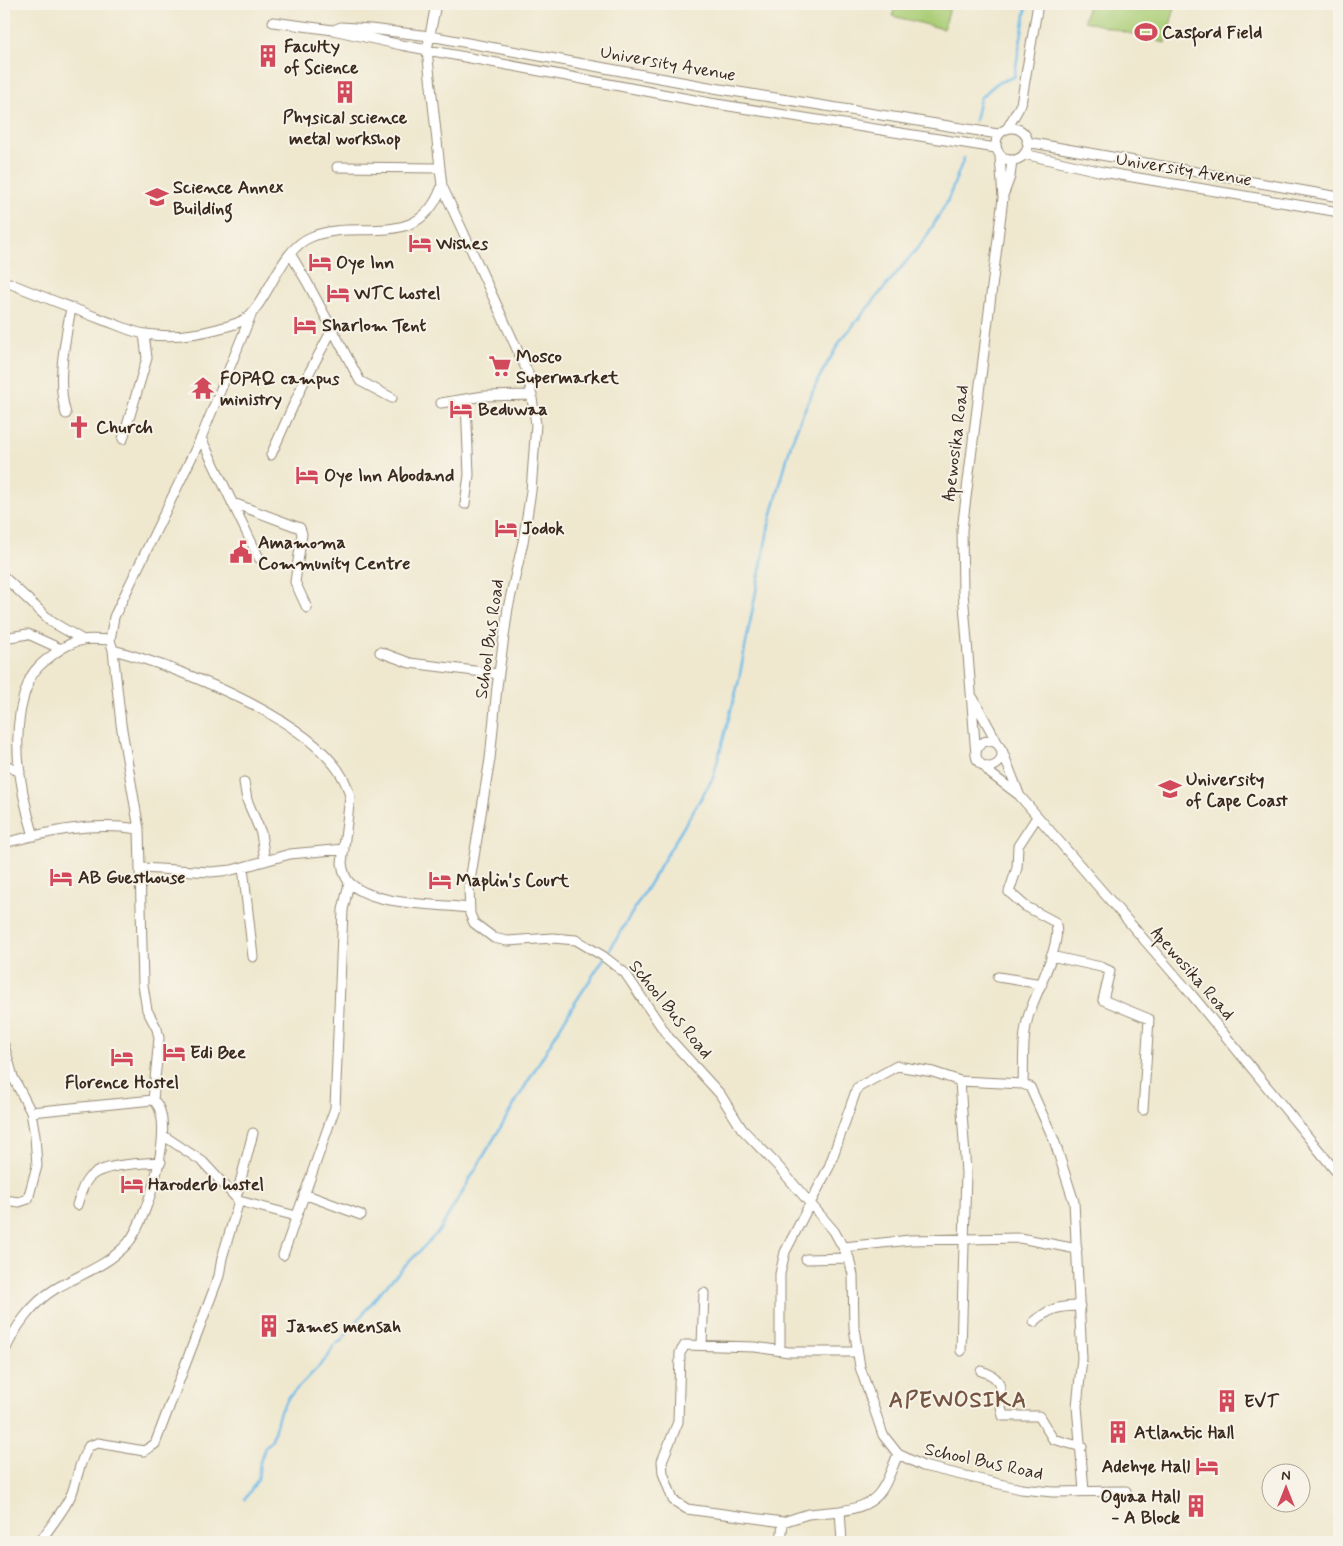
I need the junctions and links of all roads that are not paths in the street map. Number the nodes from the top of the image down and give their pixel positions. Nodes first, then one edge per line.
1 (436, 4) edge
2 (1038, 4) edge
3 (273, 22) dead end
4 (333, 30) junction
5 (430, 36) junction
6 (427, 50) junction
7 (1021, 104) junction
8 (1020, 131) junction
9 (1002, 132) junction
10 (1027, 142) junction
11 (998, 152) junction
12 (1024, 154) junction
13 (1012, 160) junction
14 (337, 167) dead end
15 (439, 168) junction
16 (442, 186) junction
17 (1339, 197) edge
18 (1002, 198) junction
19 (1339, 212) edge
20 (290, 255) junction
21 (4, 281) edge
22 (71, 308) junction
23 (251, 314) junction
24 (333, 328) junction
25 (144, 334) junction
26 (532, 395) junction
27 (392, 398) dead end
28 (466, 401) junction
29 (441, 403) dead end
30 (66, 414) dead end
31 (201, 438) junction
32 (123, 440) dead end
33 (271, 456) dead end
34 (232, 503) junction
35 (465, 504) dead end
36 (259, 558) dead end
37 (4, 577) edge
38 (307, 608) dead end
39 (4, 638) edge
40 (83, 640) junction
41 (110, 640) junction
42 (61, 649) junction
43 (113, 650) junction
44 (380, 652) dead end
45 (499, 674) junction
46 (971, 693) junction
47 (1001, 747) junction
48 (976, 755) junction
49 (4, 764) edge
50 (984, 766) junction
51 (20, 772) junction
52 (244, 782) dead end
53 (1019, 794) junction
54 (1037, 817) junction
55 (139, 828) junction
56 (34, 836) junction
57 (4, 843) edge
58 (344, 849) junction
59 (265, 861) junction
60 (243, 867) junction
61 (142, 868) junction
62 (349, 883) junction
63 (469, 908) junction
64 (1051, 956) junction
65 (253, 957) dead end
66 (998, 977) dead end
67 (1042, 984) junction
68 (4, 1045) edge
69 (960, 1081) junction
70 (1023, 1084) junction
71 (153, 1100) junction
72 (1143, 1110) dead end
73 (31, 1112) junction
74 (253, 1133) dead end
75 (164, 1136) junction
76 (161, 1162) junction
77 (1339, 1175) edge
78 (304, 1194) junction
79 (4, 1200) edge
80 (238, 1200) junction
81 (809, 1204) junction
82 (77, 1205) dead end
83 (361, 1215) dead end
84 (296, 1216) junction
85 (963, 1238) junction
86 (844, 1246) junction
87 (1078, 1249) junction
88 (283, 1255) dead end
89 (849, 1258) junction
90 (806, 1259) dead end
91 (704, 1293) dead end
92 (1080, 1306) junction
93 (1034, 1322) dead end
94 (702, 1345) junction
95 (780, 1350) junction
96 (961, 1351) dead end
97 (857, 1352) junction
98 (4, 1353) edge
99 (981, 1371) dead end
100 (1082, 1446) junction
101 (898, 1454) junction
102 (1126, 1490) dead end
103 (1084, 1491) junction
104 (840, 1510) junction
105 (783, 1522) junction
106 (40, 1542) edge
107 (781, 1542) edge
108 (842, 1542) edge

1 - 5 street, School Bus Road
2 - 7 street
3 - 4 street, University Avenue
4 - 5 street, University Avenue
4 - 6 street, University Avenue
5 - 6 street, School Bus Road
5 - 9 street, University Avenue
6 - 11 street, University Avenue
6 - 15 street, School Bus Road
7 - 8 street
7 - 9 street
8 - 9 street
8 - 10 street
9 - 11 street
10 - 12 street
10 - 17 street, University Avenue
11 - 13 street
11 - 18 street
12 - 13 street
12 - 19 street, University Avenue
13 - 18 street
14 - 15 street
15 - 16 street, School Bus Road
16 - 20 street
16 - 26 street, School Bus Road
18 - 46 street, Apewosika Road
20 - 23 street
20 - 24 street
21 - 22 street
22 - 25 street
22 - 30 street
23 - 25 street
23 - 31 street
24 - 27 street
24 - 33 street
25 - 32 street
26 - 28 street
26 - 45 street, School Bus Road
28 - 29 street
28 - 35 street
31 - 34 street
31 - 41 street
34 - 36 street
34 - 38 street
37 - 40 street
39 - 42 street
40 - 41 street
40 - 42 street
41 - 43 street
42 - 51 street
43 - 55 street
43 - 58 street
44 - 45 street
45 - 63 street, School Bus Road
46 - 47 street, Apewosika Road
46 - 48 street, Apewosika Road
47 - 48 street
47 - 50 street
47 - 53 street, Apewosika Road
48 - 50 street
49 - 51 street
50 - 53 street, Apewosika Road
51 - 56 street
52 - 59 street
53 - 54 street, Apewosika Road
54 - 64 street
54 - 77 street, Apewosika Road
55 - 56 street
55 - 61 street
56 - 57 street
58 - 59 street
58 - 62 street
59 - 60 street
60 - 61 street
60 - 65 street
61 - 71 street
62 - 63 street
62 - 78 street
63 - 81 street, School Bus Road
64 - 67 street
64 - 72 street
66 - 67 street
67 - 70 street
68 - 73 street
69 - 70 street
69 - 81 street
69 - 85 street
70 - 87 street
71 - 73 street
71 - 75 street
73 - 79 street
74 - 80 street
75 - 76 street
75 - 80 street
76 - 82 street
76 - 98 street
78 - 83 street
78 - 84 street
80 - 84 street
80 - 106 street
81 - 86 street, School Bus Road
81 - 95 street
84 - 88 street
85 - 86 street
85 - 87 street
85 - 96 street
86 - 89 street, School Bus Road
87 - 92 street
89 - 90 street
89 - 97 street, School Bus Road
91 - 94 street
92 - 93 street
92 - 100 street
94 - 95 street
94 - 105 street
95 - 97 street
97 - 101 street, School Bus Road
99 - 100 street
100 - 103 street
101 - 103 street, School Bus Road
101 - 104 street
102 - 103 street, School Bus Road
104 - 105 street
104 - 108 street
105 - 107 street

